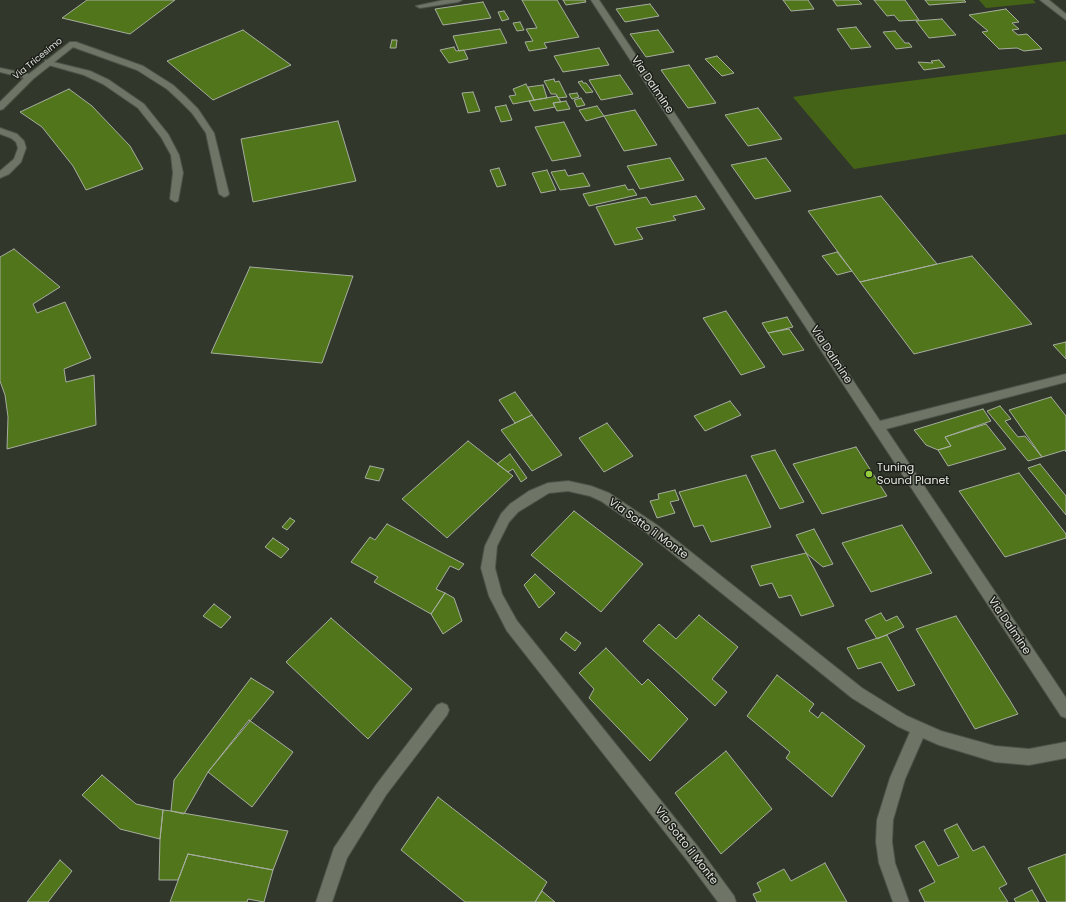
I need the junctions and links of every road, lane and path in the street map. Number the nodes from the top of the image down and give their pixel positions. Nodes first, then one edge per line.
1 (458, 0) edge
2 (595, 0) edge
3 (1044, 0) edge
4 (420, 6) dead end
5 (1066, 18) edge
6 (48, 62) junction
7 (0, 70) edge
8 (30, 77) junction
9 (0, 107) edge
10 (0, 131) edge
11 (0, 175) edge
12 (224, 194) dead end
13 (175, 199) dead end
14 (1066, 378) edge
15 (878, 426) junction
16 (442, 710) dead end
17 (1066, 711) edge
18 (919, 730) junction
19 (1066, 750) edge
20 (324, 902) edge
21 (728, 902) edge
22 (901, 902) edge

1 - 4 street
2 - 15 street, Via Dalmine
3 - 5 street
6 - 8 street, Via Tricesimo
6 - 12 street, Via Tricesimo
6 - 13 street
7 - 8 street
8 - 9 street, Via Tricesimo
10 - 11 street
14 - 15 street
15 - 17 street, Via Dalmine
16 - 20 street
18 - 19 street, Via Sotto il Monte
18 - 21 street, Via Sotto il Monte
18 - 22 street

